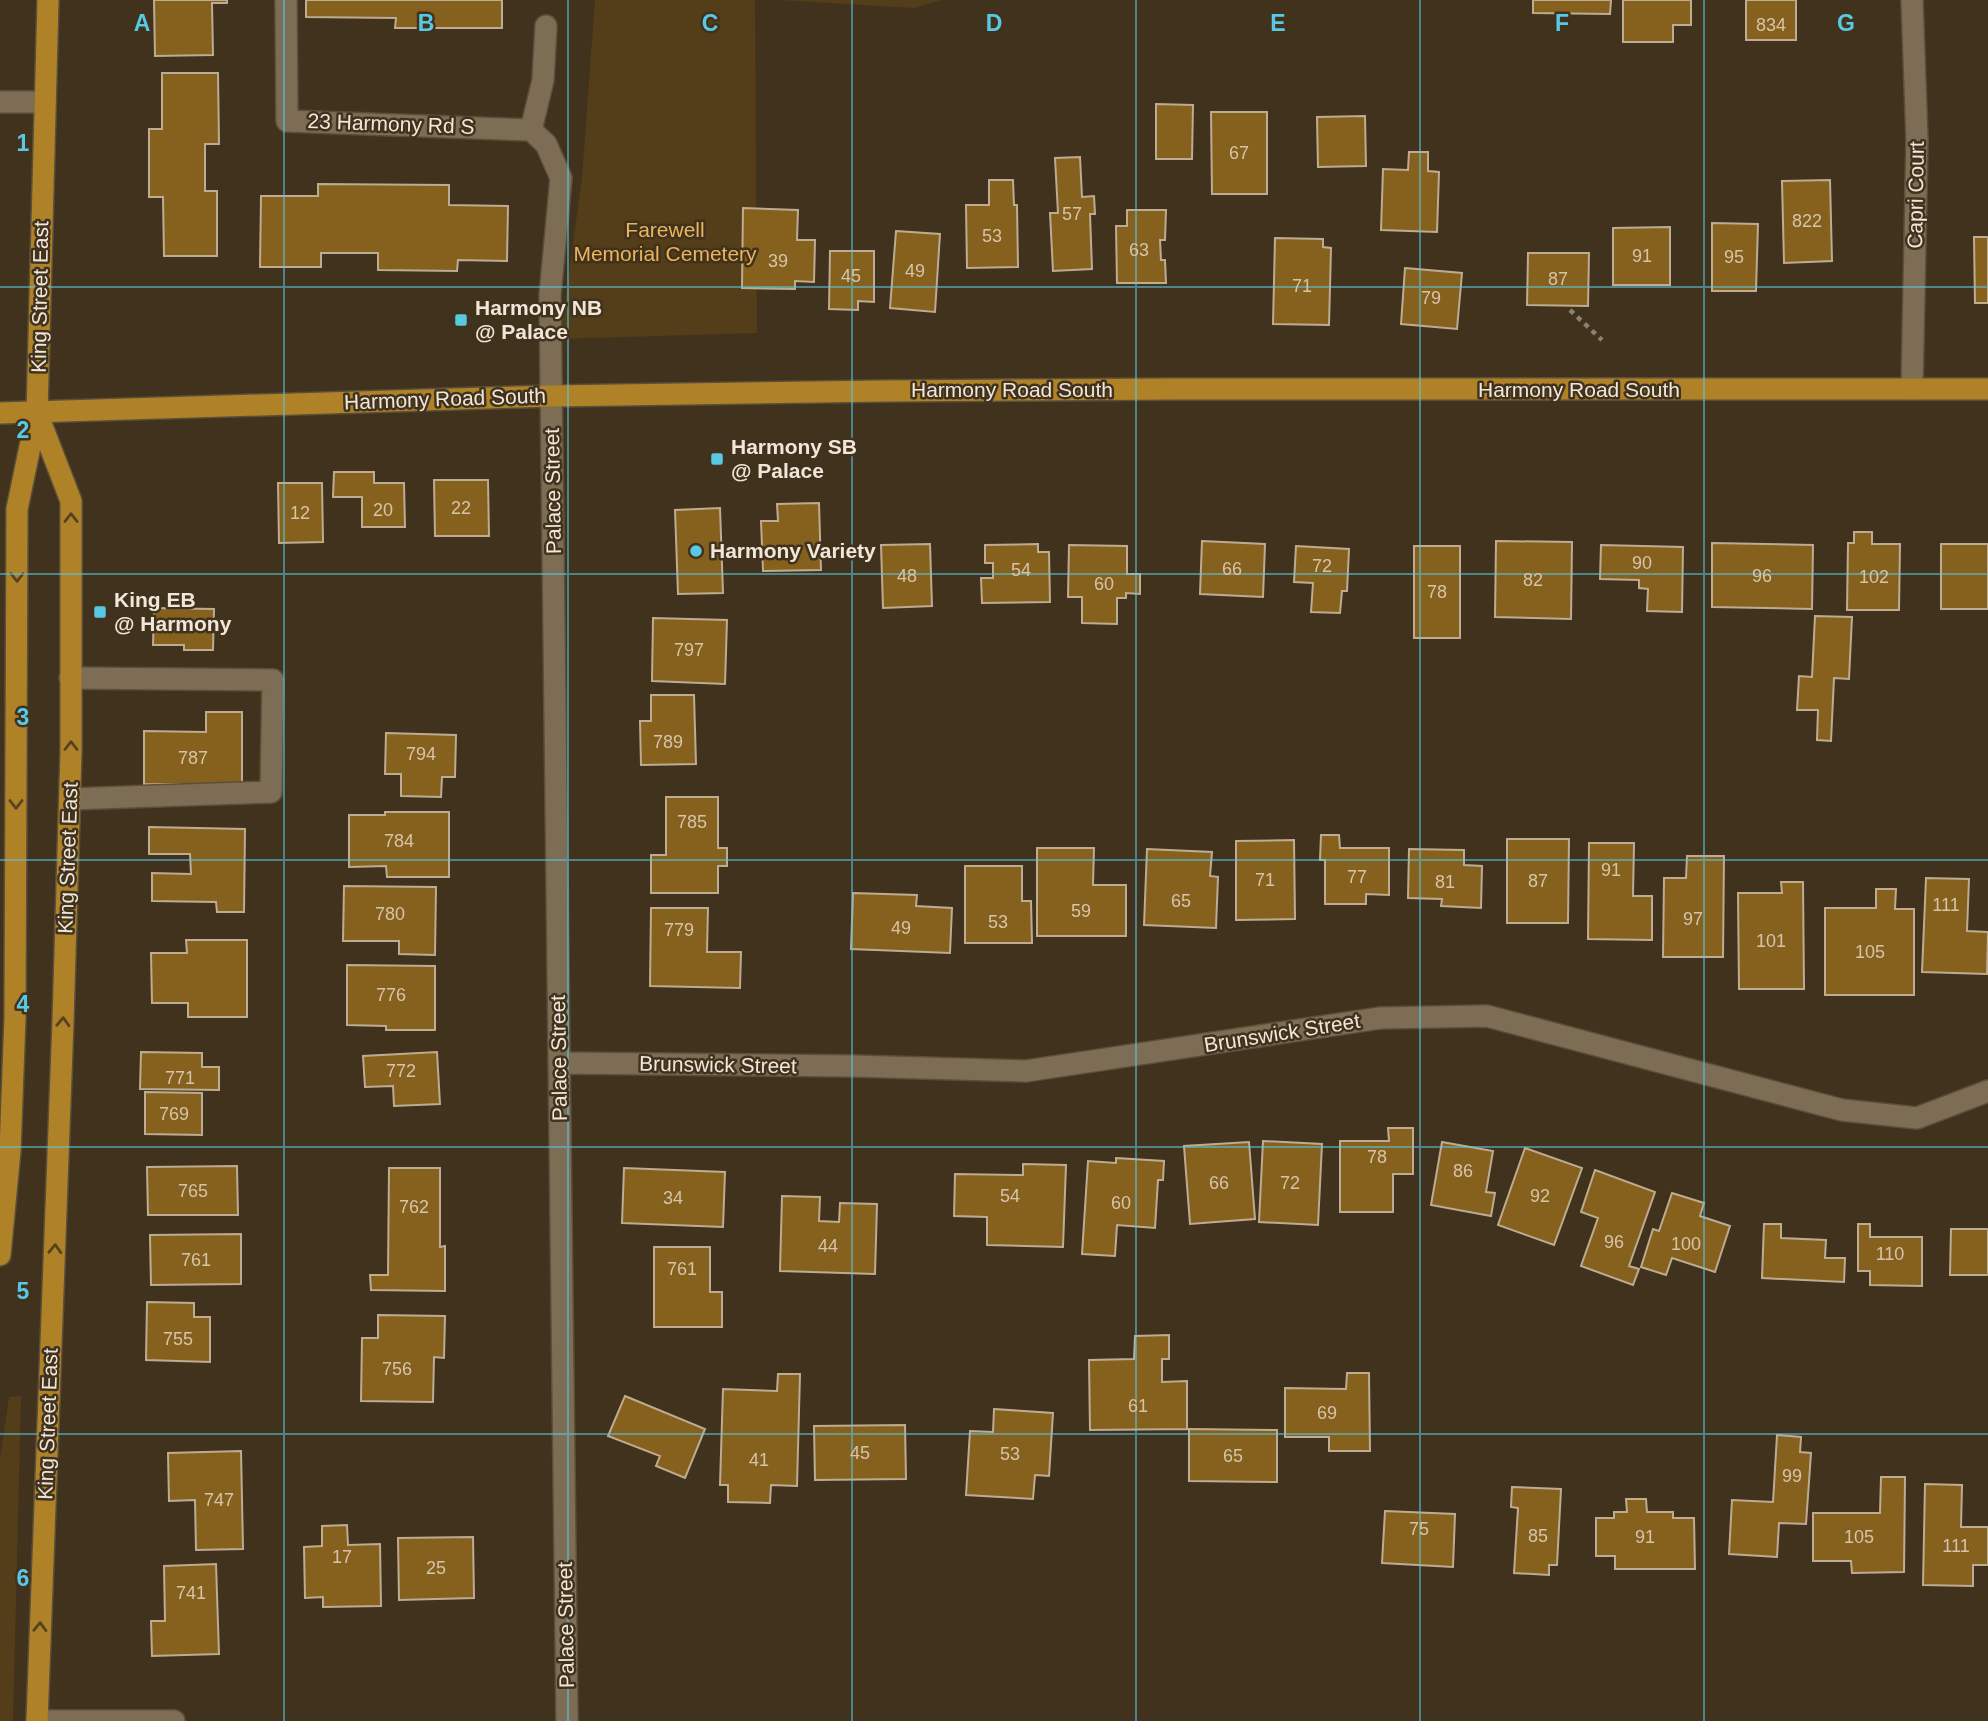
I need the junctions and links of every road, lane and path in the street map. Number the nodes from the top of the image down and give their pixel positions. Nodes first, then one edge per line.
1 (48, 0) edge
2 (286, 0) edge
3 (1912, 0) edge
4 (546, 26) dead end
5 (0, 102) edge
6 (45, 102) junction
7 (531, 130) junction
8 (1570, 310) dead end
9 (1602, 340) dead end
10 (1912, 389) junction
11 (1988, 390) edge
12 (551, 396) junction
13 (0, 413) edge
14 (37, 413) junction
15 (70, 678) junction
16 (70, 799) junction
17 (559, 1063) junction
18 (1988, 1091) edge
19 (0, 1255) edge
20 (37, 1721) edge
21 (174, 1721) edge
22 (567, 1721) edge

1 - 6 main road, King Street East
2 - 7 street, 23 Harmony Rd S
3 - 10 street, Capri Court
4 - 7 street
5 - 6 street
6 - 14 main road, King Street East
7 - 12 street
8 - 9 path
10 - 11 main road, Harmony Road South
10 - 12 main road, Harmony Road South
12 - 14 main road, Harmony Road South
12 - 17 street, Palace Street
13 - 14 main road, Harmony Road South
15 -> 14 main road, King Street East
14 -> 19 main road
16 -> 15 main road, King Street East
15 - 16 street
20 -> 16 main road, King Street East
17 - 18 street, Brunswick Street
17 - 22 street, Palace Street
20 - 21 street

